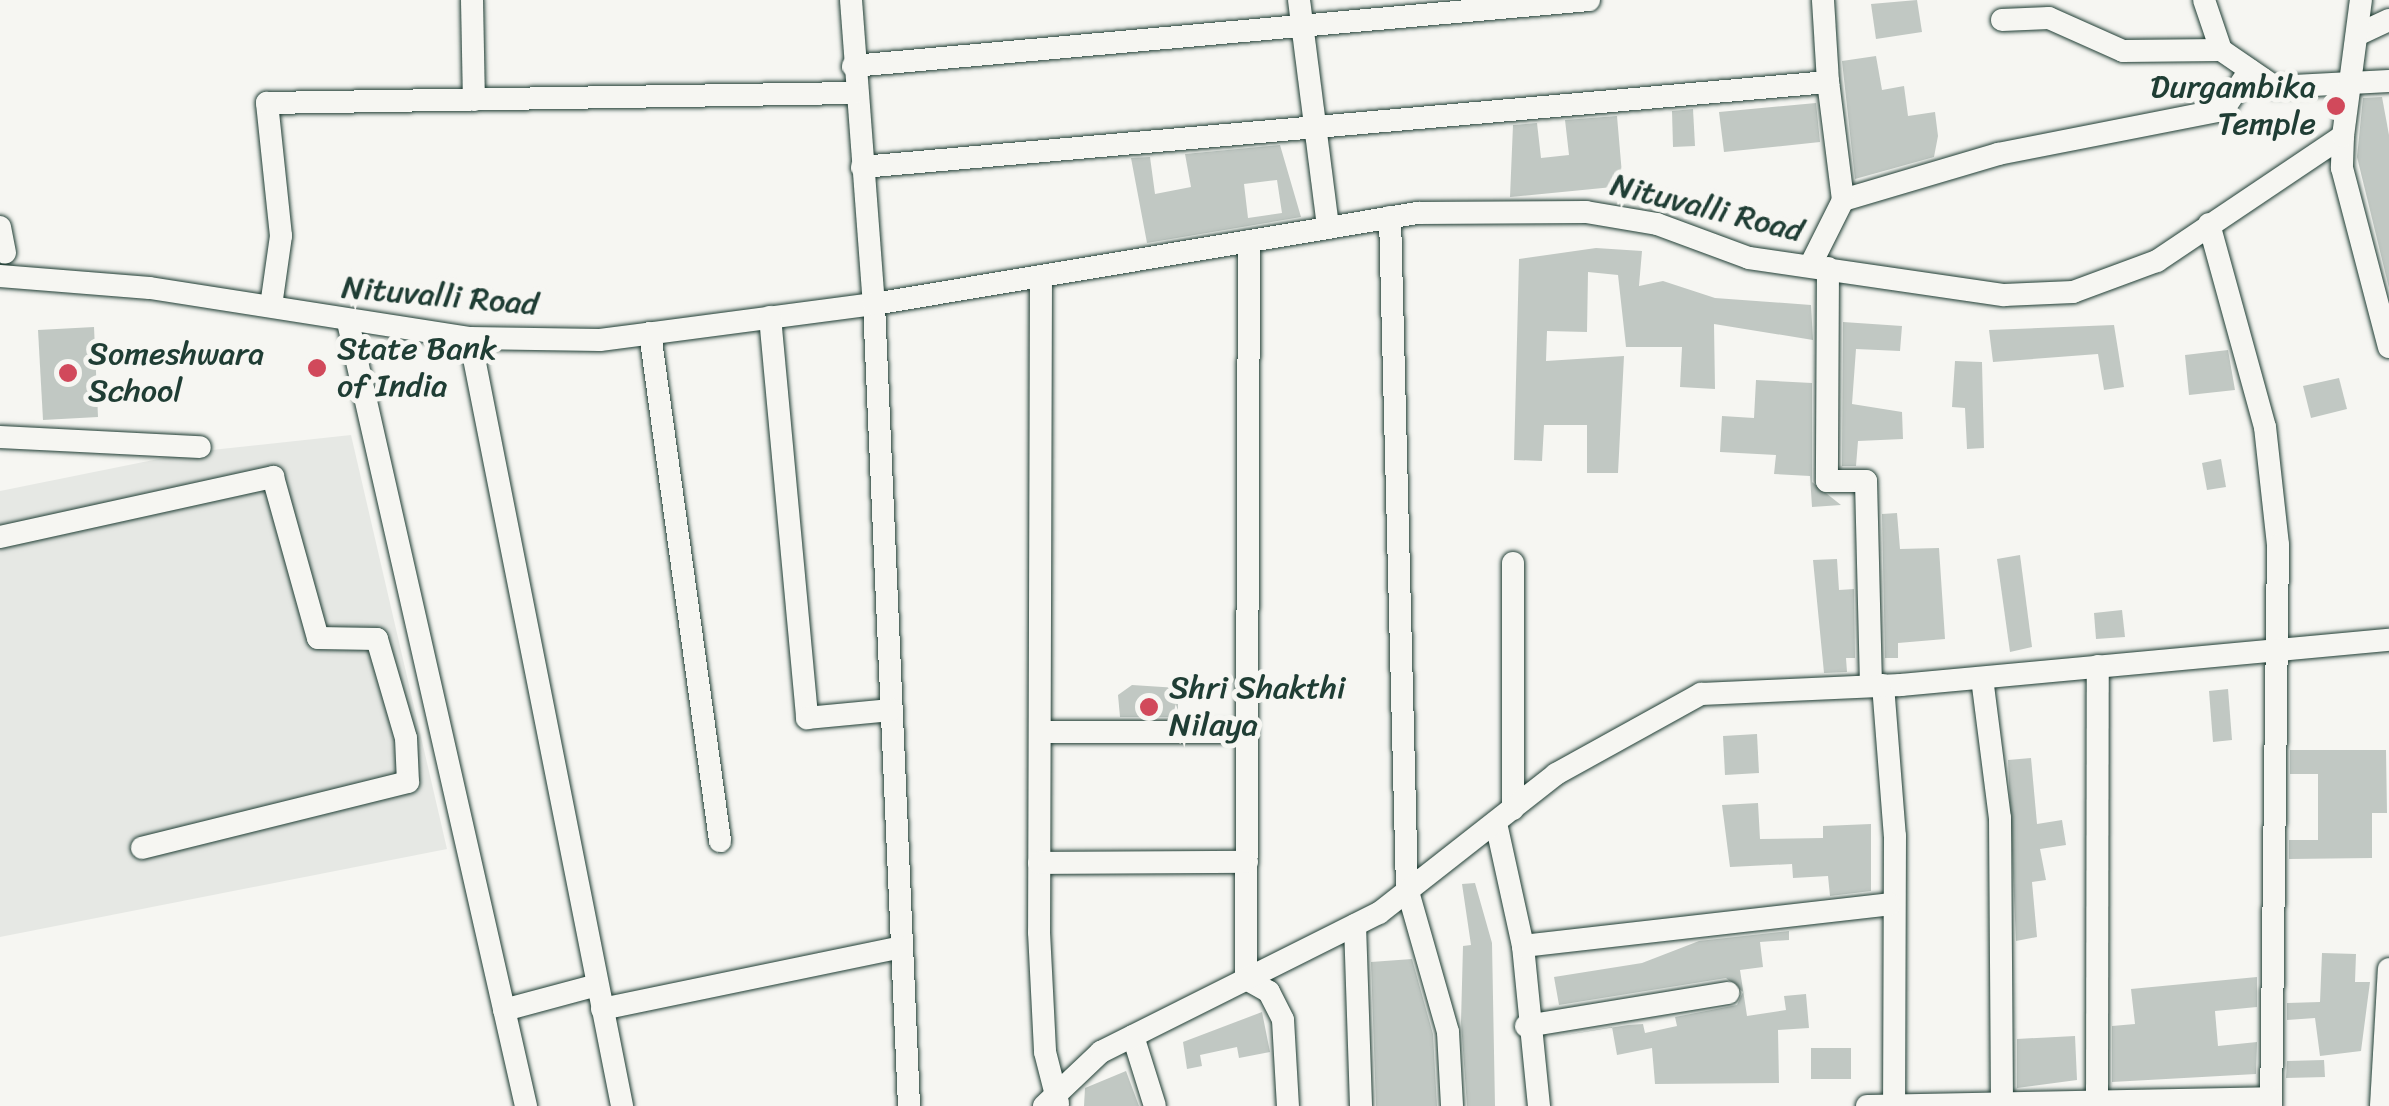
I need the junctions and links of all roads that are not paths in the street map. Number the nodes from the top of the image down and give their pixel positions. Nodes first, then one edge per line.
1 (472, 0) edge
2 (851, 0) edge
3 (1299, 0) edge
4 (1589, 0) edge
5 (1824, 0) edge
6 (2204, 0) edge
7 (2361, 0) edge
8 (2002, 20) dead end
9 (2389, 20) edge
10 (1301, 27) junction
11 (2358, 34) junction
12 (2222, 50) junction
13 (853, 66) junction
14 (2250, 70) junction
15 (2354, 81) junction
16 (2389, 81) edge
17 (1828, 82) junction
18 (854, 92) junction
19 (474, 100) junction
20 (1314, 125) junction
21 (2346, 125) junction
22 (862, 167) junction
23 (1843, 200) junction
24 (1390, 218) junction
25 (2209, 224) junction
26 (0, 227) edge
27 (1328, 227) junction
28 (1249, 241) junction
29 (3, 265) edge
30 (1819, 267) junction
31 (1042, 276) junction
32 (874, 304) junction
33 (272, 306) junction
34 (770, 316) junction
35 (348, 322) junction
36 (650, 333) junction
37 (470, 338) junction
38 (2389, 347) edge
39 (0, 437) edge
40 (200, 448) dead end
41 (0, 537) edge
42 (1513, 563) dead end
43 (2389, 640) edge
44 (2282, 649) junction
45 (2098, 666) junction
46 (1982, 678) junction
47 (1877, 685) junction
48 (891, 710) junction
49 (1040, 732) junction
50 (1247, 732) junction
51 (1505, 816) junction
52 (720, 841) dead end
53 (142, 848) dead end
54 (1247, 862) junction
55 (1039, 863) junction
56 (1406, 888) junction
57 (1890, 904) junction
58 (1355, 925) junction
59 (1523, 946) junction
60 (901, 947) junction
61 (2389, 968) edge
62 (1246, 980) junction
63 (597, 986) junction
64 (1728, 993) dead end
65 (602, 1009) junction
66 (504, 1010) junction
67 (2386, 1019) edge
68 (1526, 1026) junction
69 (1133, 1036) junction
70 (2271, 1102) edge
71 (1053, 1103) edge
72 (2002, 1104) edge
73 (2098, 1104) edge
74 (526, 1106) edge
75 (622, 1106) edge
76 (909, 1106) edge
77 (1155, 1106) edge
78 (1288, 1106) edge
79 (1361, 1106) edge
80 (1452, 1106) edge
81 (1538, 1106) edge
82 (1867, 1106) edge
83 (1894, 1106) edge
84 (2381, 1106) edge

1 - 19 street
2 - 13 street
3 - 10 street
4 - 10 street
5 - 17 street
6 - 12 street
7 - 11 street
8 - 12 street
9 - 11 street
10 - 13 street
10 - 20 street
11 - 15 street
12 - 14 street
13 - 18 street
14 - 15 street
14 - 23 street
15 - 16 street
15 - 21 street
17 - 20 street
17 - 23 street
18 - 19 street
18 - 22 street
19 - 33 street
20 - 22 street
20 - 27 street
21 - 25 street, Nituvalli Road
21 - 38 street
22 - 32 street
23 - 30 street
24 - 27 street, Nituvalli Road
24 - 30 street, Nituvalli Road
24 - 56 street
25 - 30 street, Nituvalli Road
25 - 44 street
26 - 29 street
27 - 28 street, Nituvalli Road
28 - 31 street, Nituvalli Road
28 - 50 street
29 - 33 street, Nituvalli Road
30 - 47 street
31 - 32 street, Nituvalli Road
31 - 49 street
32 - 34 street, Nituvalli Road
32 - 48 street
33 - 35 street, Nituvalli Road
34 - 36 street, Nituvalli Road
34 - 48 street
35 - 37 street, Nituvalli Road
35 - 66 street
36 - 37 street, Nituvalli Road
36 - 52 street
37 - 63 street
39 - 40 street
41 - 53 street
42 - 51 street
43 - 44 street
44 - 45 street
44 - 70 street
45 - 46 street
45 - 73 street
46 - 47 street
46 - 72 street
47 - 51 street
47 - 57 street
48 - 60 street
49 - 50 street
49 - 55 street
50 - 54 street
51 - 56 street
51 - 59 street
54 - 55 street
54 - 62 street
55 - 71 street
56 - 58 street
56 - 80 street
57 - 59 street
57 - 83 street
58 - 62 street
58 - 79 street
59 - 68 street
60 - 65 street
60 - 76 street
61 - 67 street
62 - 69 street
62 - 78 street
63 - 65 street
63 - 66 street
64 - 68 street
65 - 75 street
66 - 74 street
67 - 84 street
68 - 81 street
69 - 71 street
69 - 77 street
70 - 73 street
72 - 73 street
72 - 83 street
82 - 83 street

